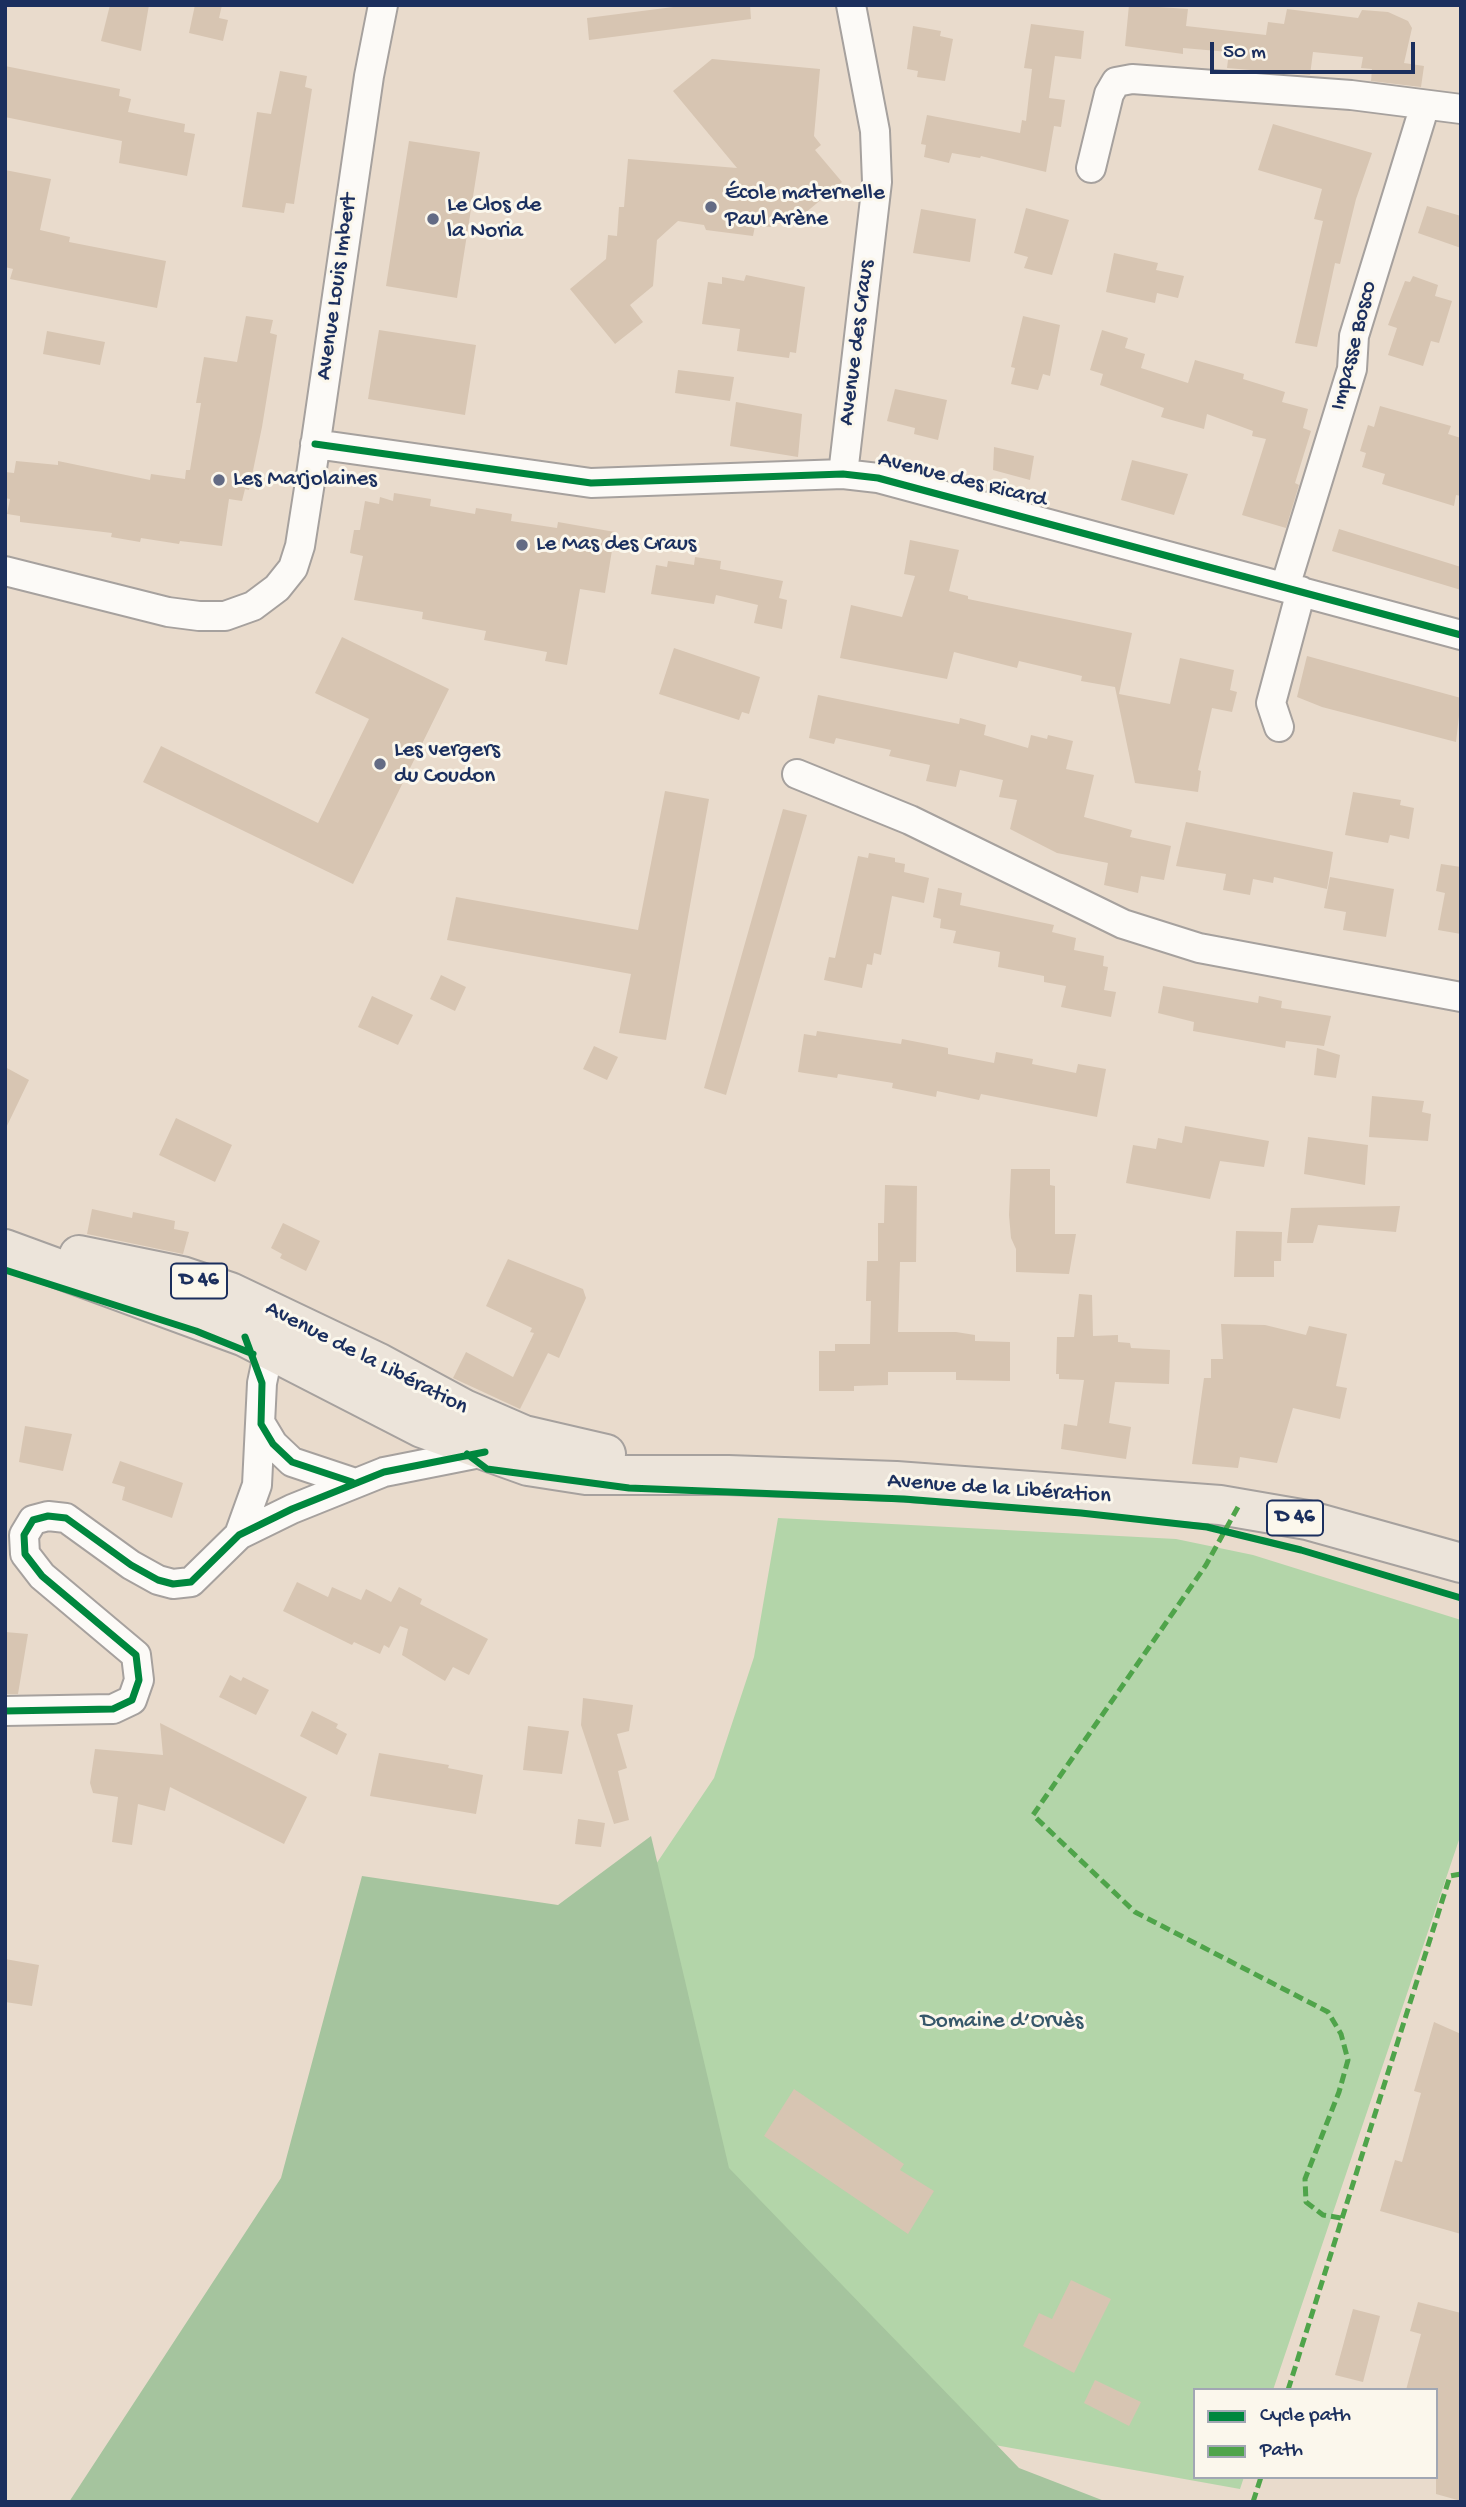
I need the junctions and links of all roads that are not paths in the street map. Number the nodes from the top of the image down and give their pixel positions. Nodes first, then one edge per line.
1 (383, 5) edge
2 (850, 5) edge
3 (1425, 105) junction
4 (1461, 109) edge
5 (1091, 169) dead end
6 (316, 444) junction
7 (843, 474) junction
8 (5, 571) edge
9 (1293, 589) junction
10 (1461, 635) edge
11 (1279, 727) dead end
12 (797, 774) dead end
13 (1461, 997) edge
14 (5, 1240) edge
15 (5, 1249) edge
16 (261, 1358) junction
17 (394, 1372) junction
18 (261, 1424) junction
19 (422, 1428) junction
20 (485, 1452) junction
21 (384, 1472) junction
22 (728, 1475) junction
23 (352, 1482) junction
24 (1144, 1502) junction
25 (239, 1535) junction
26 (1454, 1558) edge
27 (1461, 1589) edge
28 (5, 1711) edge

1 - 6 street, Avenue Louis Imbert
2 - 7 street, Avenue des Craus
3 - 4 street
3 - 5 street
3 - 9 street, Impasse Bosco
6 - 7 street, Avenue des Ricard
6 - 8 street, Avenue Louis Imbert
7 - 9 street, Avenue des Ricard
9 - 10 street, Avenue des Ricard
9 - 11 street, Impasse Bosco
12 - 13 street
14 - 17 main road, Avenue de la Libération / D 46
15 - 16 main road, Avenue de la Libération / D 46
16 - 17 street
16 - 18 street
16 - 19 main road, Avenue de la Libération / D 46
17 - 19 street
17 - 22 main road, Avenue de la Libération / D 46
18 - 23 street
18 - 25 street
19 - 20 main road, Avenue de la Libération / D 46
19 - 21 street
20 - 21 street
20 - 22 main road, Avenue de la Libération / D 46
21 - 23 street
22 - 24 main road, Avenue de la Libération / D 46
23 - 25 street
24 - 26 main road, Avenue de la Libération / D 46
24 - 27 main road, Avenue de la Libération / D 46
25 - 28 street

